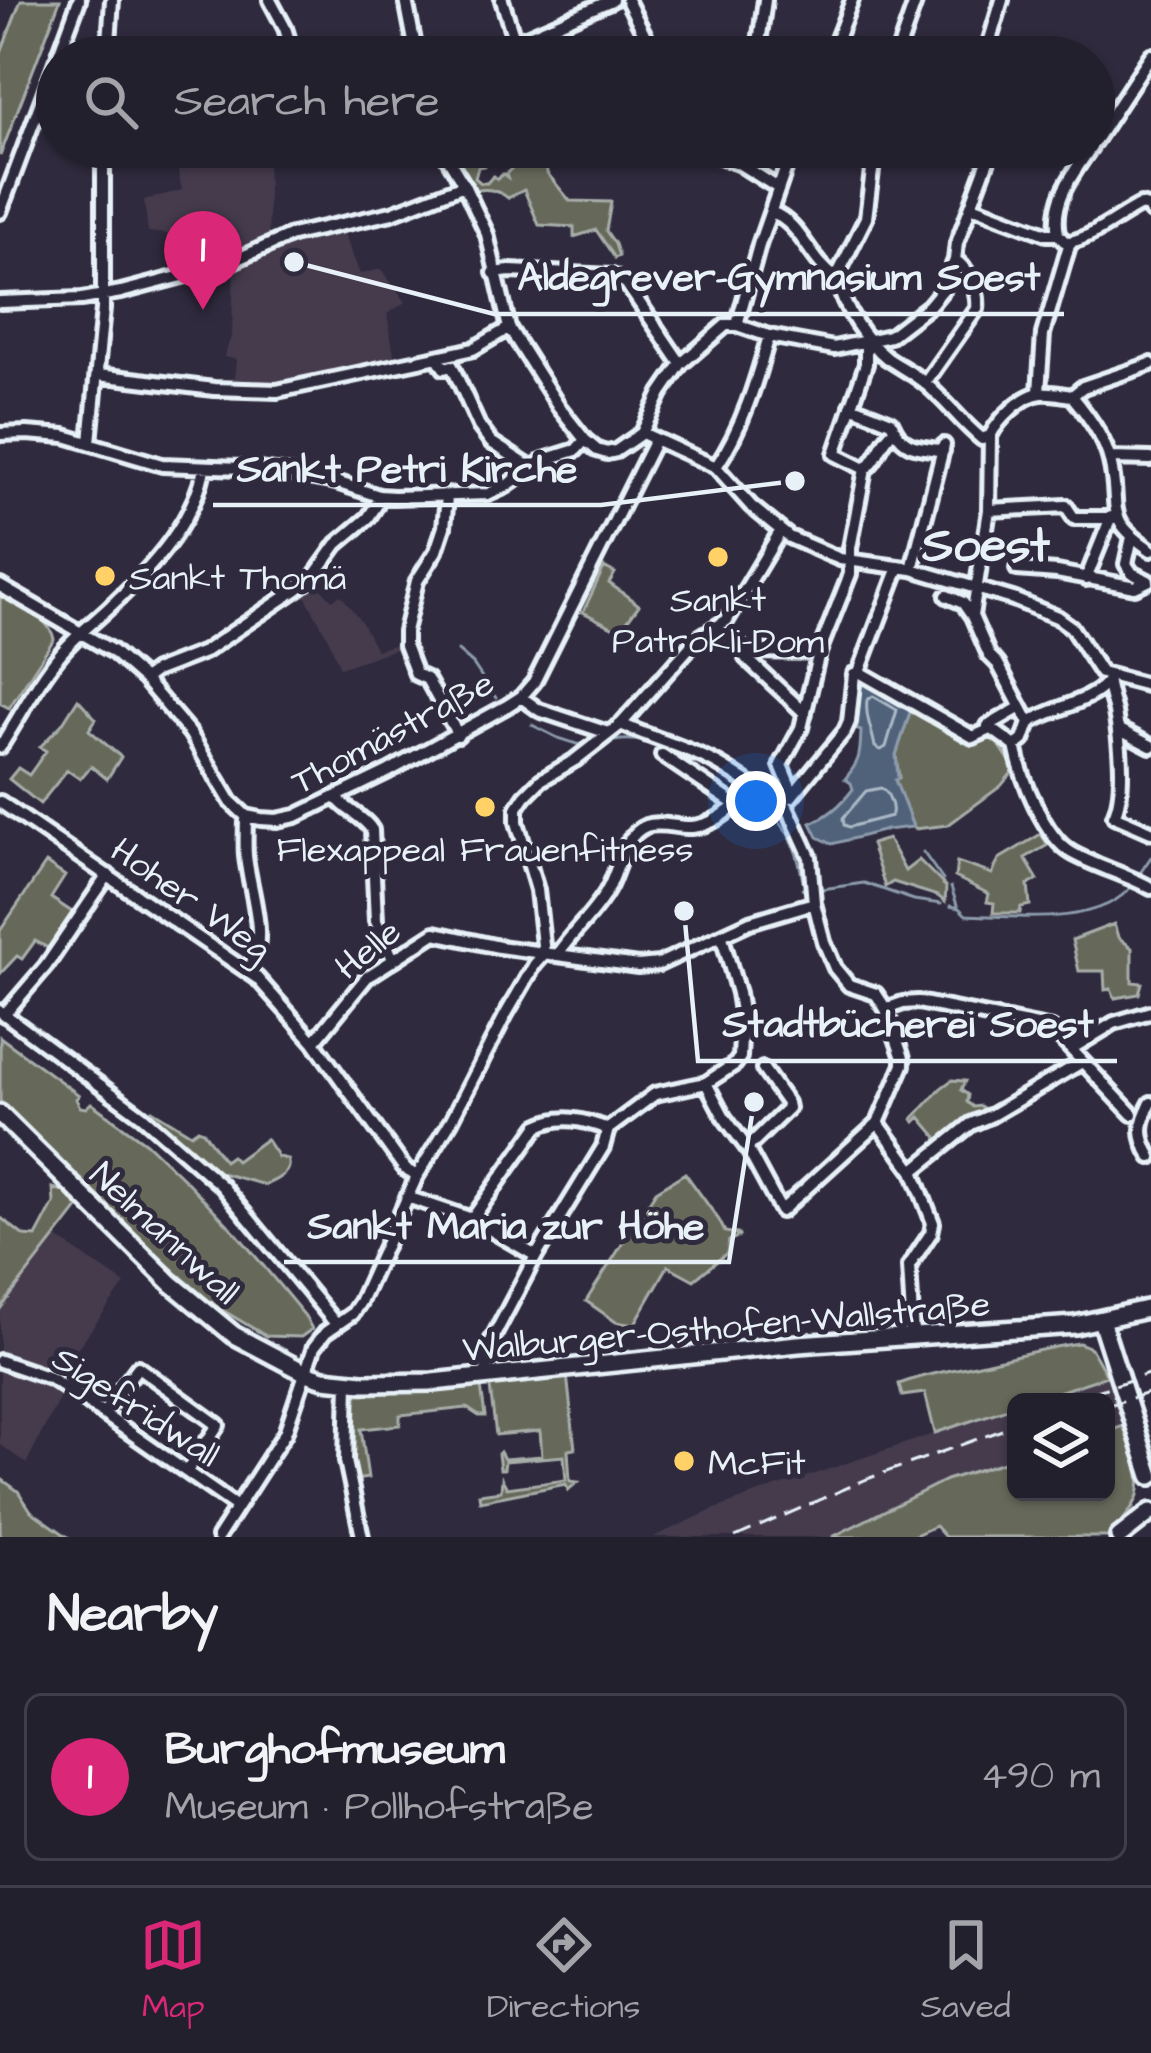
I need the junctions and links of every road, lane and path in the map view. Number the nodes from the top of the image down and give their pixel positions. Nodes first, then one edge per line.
1 (79, 0) edge
2 (112, 0) edge
3 (270, 0) edge
4 (406, 0) edge
5 (502, 0) edge
6 (612, 0) edge
7 (627, 0) edge
8 (765, 0) edge
9 (852, 0) edge
10 (916, 0) edge
11 (1002, 0) edge
12 (65, 36) edge
13 (109, 36) edge
14 (287, 36) edge
15 (413, 36) edge
16 (513, 36) edge
17 (529, 36) edge
18 (645, 36) edge
19 (761, 36) edge
20 (838, 36) edge
21 (903, 36) edge
22 (991, 36) edge
23 (1151, 56) edge
24 (1118, 108) junction
25 (1115, 112) edge
26 (36, 115) edge
27 (1128, 124) dead end
28 (104, 168) edge
29 (454, 168) edge
30 (746, 168) edge
31 (786, 168) edge
32 (872, 168) edge
33 (986, 168) edge
34 (1077, 168) edge
35 (464, 185) junction
36 (778, 188) junction
37 (972, 206) junction
38 (1150, 209) edge
39 (0, 212) edge
40 (771, 212) junction
41 (1058, 233) junction
42 (1070, 242) junction
43 (955, 260) junction
44 (494, 273) junction
45 (836, 278) junction
46 (103, 295) junction
47 (0, 302) edge
48 (736, 325) junction
49 (509, 328) junction
50 (769, 336) junction
51 (866, 339) junction
52 (454, 360) junction
53 (681, 364) junction
54 (1151, 364) edge
55 (98, 375) junction
56 (926, 383) junction
57 (1039, 392) junction
58 (1072, 396) junction
59 (851, 406) junction
60 (895, 430) junction
61 (642, 433) junction
62 (0, 434) edge
63 (990, 436) junction
64 (585, 440) junction
65 (656, 440) junction
66 (90, 442) junction
67 (1110, 458) junction
68 (1151, 459) edge
69 (716, 467) junction
70 (531, 468) junction
71 (205, 469) junction
72 (865, 469) junction
73 (379, 496) junction
74 (447, 497) junction
75 (989, 510) junction
76 (1115, 514) junction
77 (780, 532) junction
78 (1132, 537) junction
79 (1151, 550) edge
80 (849, 560) junction
81 (905, 568) junction
82 (1017, 569) dead end
83 (1086, 579) junction
84 (1150, 581) edge
85 (0, 586) edge
86 (976, 588) junction
87 (949, 589) junction
88 (971, 616) junction
89 (717, 629) junction
90 (80, 634) junction
91 (746, 651) junction
92 (819, 652) junction
93 (860, 672) junction
94 (1107, 679) junction
95 (144, 680) junction
96 (1151, 686) edge
97 (521, 697) junction
98 (1019, 708) junction
99 (805, 713) junction
100 (1029, 723) junction
101 (621, 724) junction
102 (991, 729) junction
103 (1118, 729) junction
104 (608, 733) junction
105 (458, 735) junction
106 (1015, 746) junction
107 (1151, 746) edge
108 (0, 747) edge
109 (662, 755) dead end
110 (755, 789) junction
111 (336, 796) junction
112 (790, 800) junction
113 (0, 802) edge
114 (736, 805) junction
115 (246, 816) junction
116 (1151, 832) edge
117 (108, 875) junction
118 (1151, 887) edge
119 (814, 903) junction
120 (722, 937) junction
121 (551, 954) junction
122 (393, 959) junction
123 (248, 970) junction
124 (886, 1009) junction
125 (1151, 1012) edge
126 (2, 1013) edge
127 (314, 1042) junction
128 (1071, 1048) junction
129 (1082, 1062) junction
130 (763, 1069) dead end
131 (706, 1083) junction
132 (1151, 1103) edge
133 (0, 1114) edge
134 (1132, 1114) dead end
135 (878, 1123) junction
136 (608, 1129) junction
137 (747, 1148) junction
138 (1151, 1157) edge
139 (913, 1171) junction
140 (418, 1176) junction
141 (407, 1197) junction
142 (472, 1219) junction
143 (536, 1256) junction
144 (1151, 1308) edge
145 (1101, 1320) junction
146 (331, 1328) junction
147 (913, 1336) junction
148 (0, 1361) edge
149 (306, 1372) junction
150 (486, 1376) junction
151 (348, 1382) junction
152 (104, 1412) junction
153 (187, 1471) junction
154 (1151, 1476) edge
155 (237, 1507) junction
156 (1151, 1512) edge
157 (218, 1537) edge
158 (362, 1537) edge
159 (1120, 1537) edge

1 - 12 street
2 - 13 street
3 - 14 street
4 - 15 street
5 - 16 street
6 - 17 street
7 - 18 street
8 - 19 street
9 - 20 street
10 - 21 street
11 - 22 street
23 - 24 street
24 - 25 street
24 - 27 street
26 - 39 street
28 - 46 street
29 - 35 street
30 - 36 street
31 - 36 street
32 - 45 street
33 - 37 street
34 - 41 street
35 - 44 street
35 - 46 street
36 - 40 street
37 - 41 street
37 - 43 street
38 - 42 street
40 - 45 street
40 - 48 street
41 - 42 street
42 - 57 street
43 - 51 street
43 - 56 street
44 - 49 street
44 - 53 street
45 - 51 street
46 - 47 street
46 - 55 street
48 - 50 street
48 - 53 street
49 - 52 street
49 - 64 street
50 - 51 street
50 - 69 street
51 - 56 street
51 - 59 street
52 - 55 street
52 - 70 street
53 - 61 street
54 - 58 street
55 - 66 street
56 - 63 street
57 - 58 street
57 - 63 street
58 - 67 street
59 - 60 street
59 - 72 street
60 - 72 street
60 - 81 street
61 - 64 street
61 - 65 street
62 - 66 street
63 - 75 street
64 - 70 street
65 - 69 street
65 - 97 street, Thomästraße
66 - 71 street
67 - 68 street
67 - 76 street
69 - 77 street
70 - 74 street
71 - 73 street
71 - 90 street
72 - 80 street
73 - 74 street
73 - 95 street
74 - 105 street
75 - 76 street
75 - 86 street
76 - 78 street
76 - 83 street
77 - 80 street
77 - 89 street
78 - 79 street
78 - 84 street
80 - 81 street
80 - 92 street
81 - 87 street
81 - 93 street
82 - 83 street
83 - 84 street
85 - 90 street
86 - 87 street
86 - 88 street
86 - 94 street
87 - 88 street
88 - 98 street
89 - 91 street
89 - 101 street
90 - 95 street
90 - 108 street
91 - 92 street
91 - 99 street
92 - 99 street
93 - 102 street
93 - 112 street
94 - 96 street
94 - 100 street
94 - 103 street
95 - 115 street
97 - 104 street
97 - 105 street, Thomästraße
98 - 100 street
98 - 102 street
99 - 112 street
100 - 106 street
101 - 104 street
101 - 110 street
102 - 106 street
103 - 107 street
103 - 116 street
104 - 121 street
105 - 111 street, Thomästraße
106 - 118 street
109 - 114 street
110 - 112 street
110 - 114 street
111 - 115 street, Thomästraße
111 - 122 street
112 - 119 street
113 - 117 street, Hoher Weg
114 - 121 street
115 - 123 street
117 - 123 street, Hoher Weg
117 - 126 street
119 - 120 street, Helle
119 - 124 street
120 - 121 street, Helle
120 - 131 street
121 - 122 street, Helle
121 - 140 street
122 - 127 street, Helle
123 - 127 street, Hoher Weg
124 - 128 street
124 - 135 street
125 - 128 street
126 - 146 street
127 - 140 street, Hoher Weg
128 - 129 street
129 - 134 street
129 - 139 street
130 - 137 street
131 - 136 street
131 - 137 street
132 - 138 street
133 - 149 street, Nelmannwall
135 - 137 street
135 - 139 street
136 - 142 street
136 - 143 street
139 - 147 street
140 - 141 street
141 - 142 street
141 - 146 street
142 - 143 street
143 - 150 street
144 - 145 street, Walburger-Osthofen-Wallstraße
145 - 147 street, Walburger-Osthofen-Wallstraße
145 - 154 street
146 - 149 street
147 - 150 street, Walburger-Osthofen-Wallstraße
148 - 152 street, Sigefridwall
149 - 151 street, Walburger-Osthofen-Wallstraße
149 - 155 street
150 - 151 street, Walburger-Osthofen-Wallstraße
151 - 158 street
152 - 153 street, Sigefridwall
152 - 153 street
153 - 155 street, Sigefridwall
155 - 157 street
156 - 159 street

